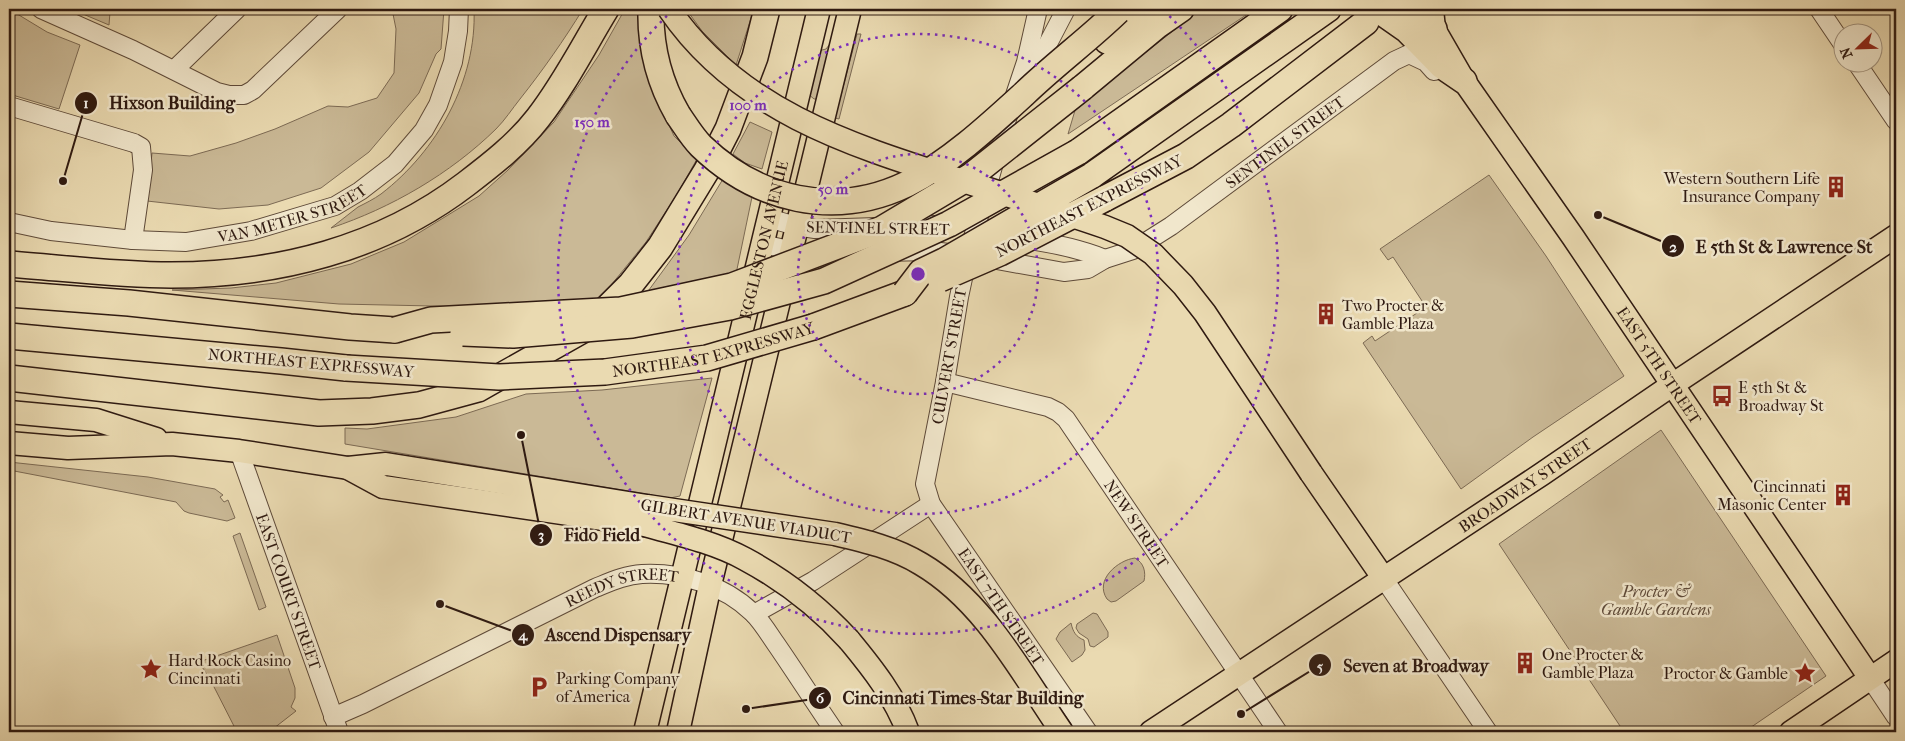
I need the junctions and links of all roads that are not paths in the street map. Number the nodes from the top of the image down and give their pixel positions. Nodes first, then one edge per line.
1 (42, 9) edge
2 (237, 9) edge
3 (338, 9) edge
4 (459, 9) edge
5 (606, 9) edge
6 (651, 9) edge
7 (669, 9) edge
8 (767, 9) edge
9 (819, 9) edge
10 (850, 9) edge
11 (1038, 9) edge
12 (1066, 9) edge
13 (1151, 9) edge
14 (1182, 9) edge
15 (1280, 9) edge
16 (1328, 9) edge
17 (1409, 9) edge
18 (1819, 9) edge
19 (1118, 10) edge
20 (1372, 16) edge
21 (1433, 19) edge
22 (1832, 28) edge
23 (174, 70) junction
24 (1863, 72) edge
25 (1464, 81) junction
26 (9, 106) edge
27 (1896, 121) edge
28 (1001, 124) junction
29 (768, 218) junction
30 (9, 222) edge
31 (796, 226) junction
32 (975, 232) junction
33 (1896, 236) edge
34 (134, 240) junction
35 (762, 244) junction
36 (791, 250) junction
37 (968, 255) junction
38 (1105, 259) junction
39 (10, 264) edge
40 (905, 293) junction
41 (9, 294) edge
42 (395, 330) junction
43 (9, 336) edge
44 (9, 378) edge
45 (945, 382) junction
46 (1672, 385) junction
47 (9, 412) edge
48 (9, 442) edge
49 (172, 444) junction
50 (239, 451) junction
51 (931, 504) junction
52 (645, 516) junction
53 (682, 577) junction
54 (1384, 578) junction
55 (710, 585) junction
56 (754, 614) junction
57 (1896, 661) edge
58 (1239, 674) junction
59 (1870, 678) junction
60 (1896, 717) edge
61 (336, 725) edge
62 (645, 732) edge
63 (678, 732) edge
64 (835, 732) edge
65 (908, 732) edge
66 (1062, 732) edge
67 (1088, 732) edge
68 (1151, 732) edge
69 (1278, 732) edge
70 (1488, 732) edge
71 (1791, 732) edge

1 - 23 street
2 - 23 street
3 - 23 street
4 - 34 street, VAN METER STREET
5 - 39 highway
6 - 28 highway, bridge
7 - 54 main road, bridge
8 - 44 highway
9 - 29 main road, EGGLESTON AVENUE
10 - 31 main road, EGGLESTON AVENUE
11 - 28 street, CULVERT STREET
12 - 28 street
13 - 28 highway, bridge
14 - 42 highway, bridge
15 - 42 highway, bridge
16 - 40 highway, bridge
17 - 21 highway
18 - 22 street
19 - 28 highway, bridge
20 - 25 highway
20 - 40 highway, NORTHEAST EXPRESSWAY, bridge
21 - 25 main road, EAST 5TH STREET
24 - 27 street
25 - 38 street, SENTINEL STREET
25 - 46 main road, EAST 5TH STREET
26 - 34 street
28 - 32 street, CULVERT STREET
29 - 31 street, SENTINEL STREET
29 - 35 main road, EGGLESTON AVENUE
30 - 34 street, VAN METER STREET
31 - 32 street, SENTINEL STREET
31 - 36 main road, EGGLESTON AVENUE
32 - 37 street, CULVERT STREET
32 - 38 street, SENTINEL STREET
33 - 46 main road, BROADWAY STREET
35 - 36 street, SENTINEL STREET
35 - 53 main road, EGGLESTON AVENUE
36 - 37 street, SENTINEL STREET
36 - 55 main road, EGGLESTON AVENUE
37 - 38 street, SENTINEL STREET
37 - 45 street, CULVERT STREET
40 - 43 highway, NORTHEAST EXPRESSWAY, bridge
41 - 42 highway
45 - 51 street, CULVERT STREET
45 - 58 street, NEW STREET
46 - 54 main road, BROADWAY STREET
46 - 59 main road, EAST 5TH STREET
47 - 49 main road
48 - 49 main road
49 - 50 main road, GILBERT AVENUE VIADUCT
50 - 52 main road, GILBERT AVENUE VIADUCT
50 - 61 street, EAST COURT STREET
51 - 56 street
51 - 67 street, EAST 7TH STREET
52 - 65 main road, GILBERT AVENUE VIADUCT, bridge
52 - 66 main road, GILBERT AVENUE VIADUCT, bridge
53 - 55 street, REEDY STREET
53 - 61 street, REEDY STREET
53 - 62 main road, EGGLESTON AVENUE
54 - 58 main road, BROADWAY STREET
54 - 70 street
55 - 56 street, REEDY STREET
55 - 63 main road, EGGLESTON AVENUE
56 - 64 street, REEDY STREET
57 - 59 main road
58 - 68 main road, BROADWAY STREET
58 - 69 street, NEW STREET
59 - 60 street, EAST 5TH STREET
59 - 71 main road

